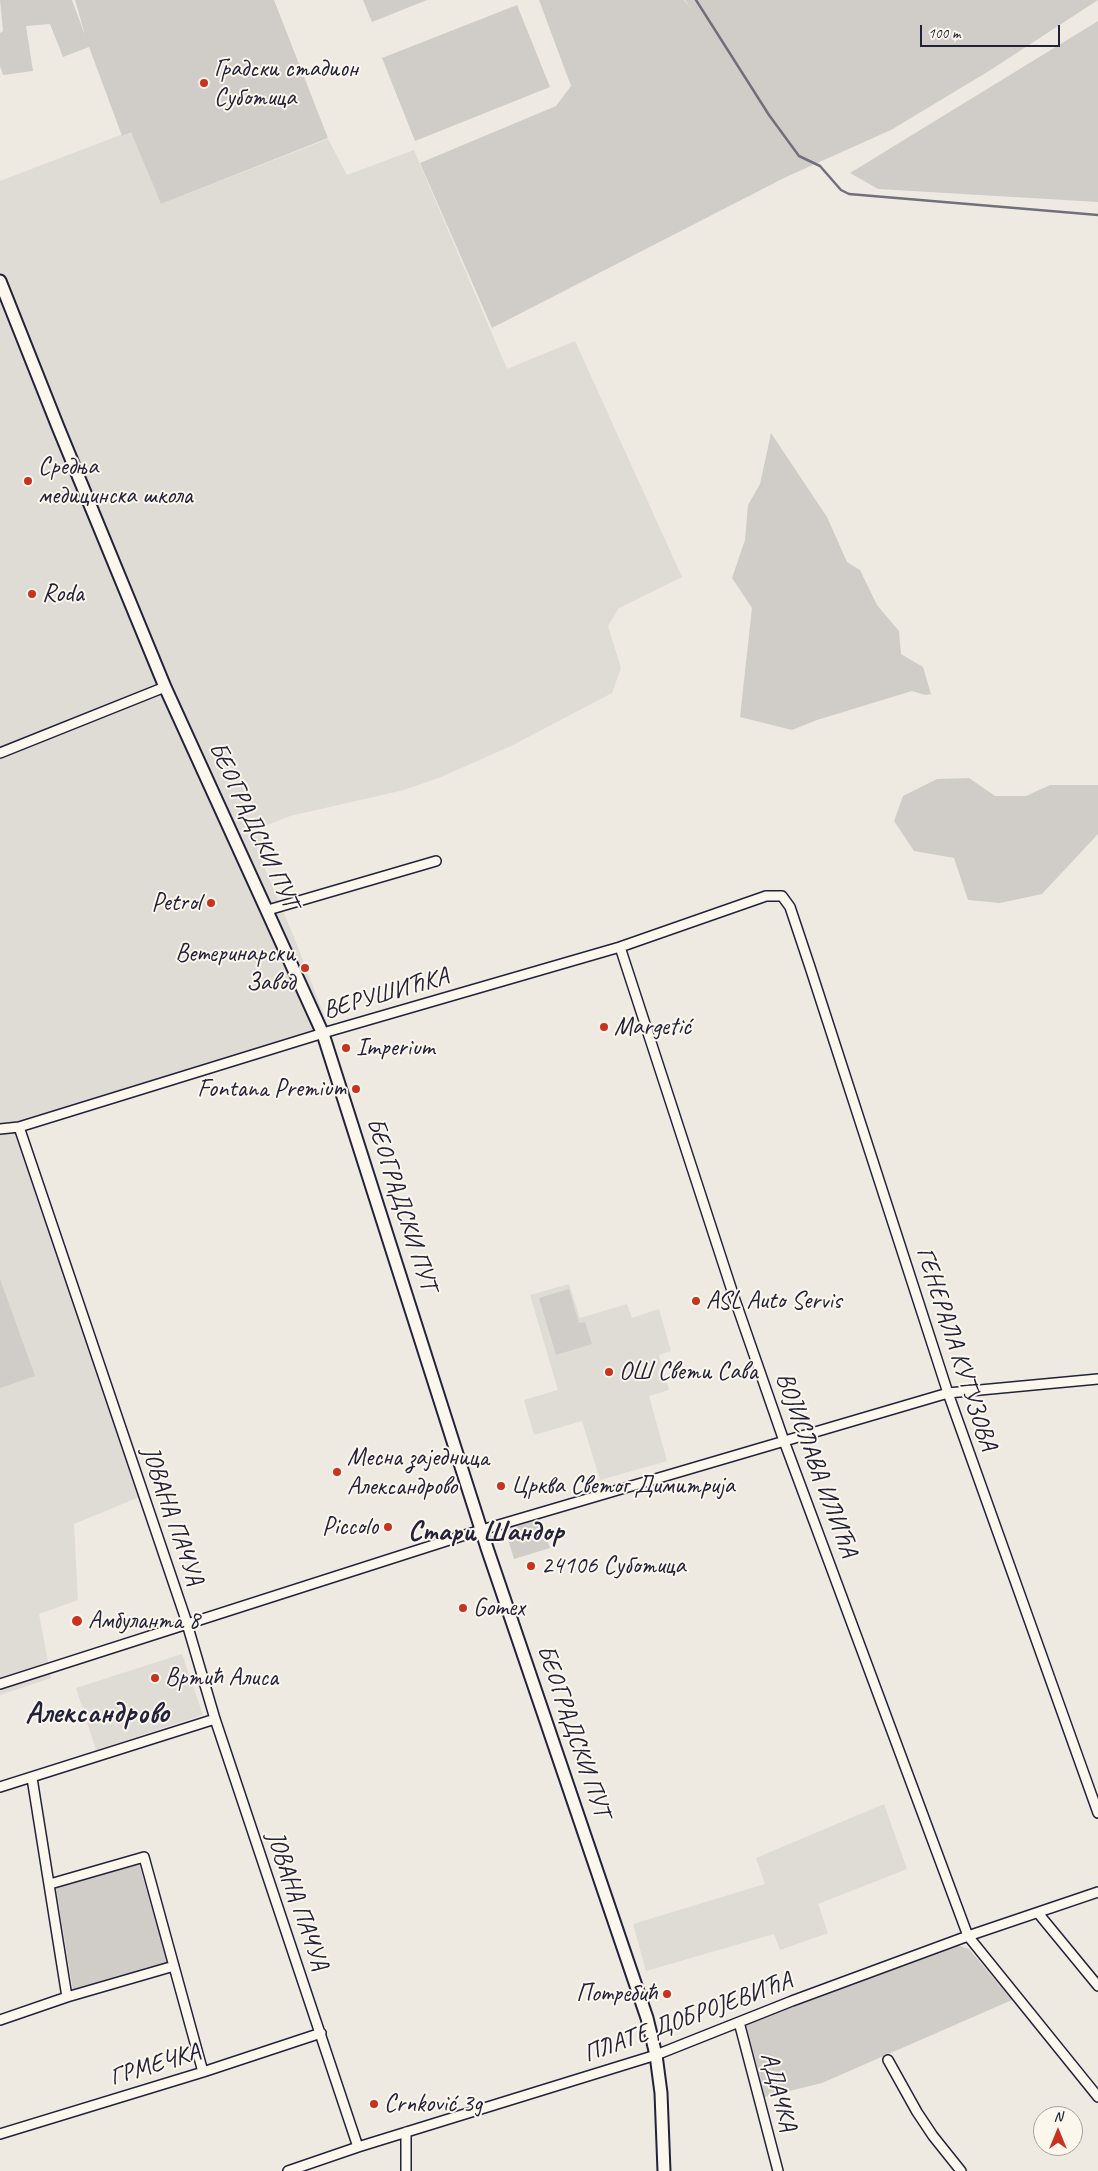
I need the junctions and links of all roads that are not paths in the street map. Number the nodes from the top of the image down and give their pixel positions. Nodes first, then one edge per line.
1 (0, 281) edge
2 (165, 687) junction
3 (0, 753) edge
4 (436, 861) dead end
5 (782, 896) joint
6 (268, 910) junction
7 (620, 947) junction
8 (323, 1034) junction
9 (20, 1127) junction
10 (0, 1129) edge
11 (1098, 1379) edge
12 (948, 1393) junction
13 (784, 1441) junction
14 (481, 1530) junction
15 (187, 1624) junction
16 (0, 1684) edge
17 (215, 1719) junction
18 (32, 1778) junction
19 (0, 1787) edge
20 (1098, 1812) edge
21 (50, 1884) junction
22 (1098, 1892) edge
23 (1038, 1913) junction
24 (968, 1936) junction
25 (174, 1966) junction
26 (1098, 1986) edge
27 (67, 1997) junction
28 (0, 2020) edge
29 (739, 2022) junction
30 (321, 2033) junction
31 (656, 2055) junction
32 (888, 2060) dead end
33 (203, 2072) junction
34 (1098, 2096) edge
35 (406, 2132) junction
36 (0, 2134) edge
37 (358, 2147) junction
38 (288, 2171) edge
39 (406, 2171) edge
40 (664, 2171) edge
41 (778, 2171) edge
42 (961, 2171) edge

1 - 2 main road, БЕОГРАДСКИ ПУТ
2 - 3 street
2 - 6 main road, БЕОГРАДСКИ ПУТ
4 - 6 street
5 - 7 street, ВЕРУШИЋКА
5 - 12 street, ГЕНЕРАЛА КУТУЗОВА
6 - 8 main road, БЕОГРАДСКИ ПУТ
7 - 8 street, ВЕРУШИЋКА
7 - 13 street, ВОЈИСЛАВА ИЛИЋА
8 - 9 street, ВЕРУШИЋКА
8 - 14 main road, БЕОГРАДСКИ ПУТ
9 - 10 street, ВЕРУШИЋКА
9 - 15 street, ЈОВАНА ПАЧУА
11 - 12 street
12 - 13 street
12 - 20 street, ГЕНЕРАЛА КУТУЗОВА
13 - 14 street
13 - 24 street, ВОЈИСЛАВА ИЛИЋА
14 - 15 street
14 - 31 main road, БЕОГРАДСКИ ПУТ
15 - 16 street
15 - 17 street, ЈОВАНА ПАЧУА
17 - 18 street
17 - 30 street, ЈОВАНА ПАЧУА
18 - 19 street
18 - 21 street
21 - 25 street
21 - 27 street
22 - 23 street, ПЛАТЕ ДОБРОЈЕВИЋА
23 - 24 street, ПЛАТЕ ДОБРОЈЕВИЋА
23 - 26 street
24 - 29 street, ПЛАТЕ ДОБРОЈЕВИЋА
24 - 34 street, ВОЈИСЛАВА ИЛИЋА
25 - 27 street
25 - 33 street
27 - 28 street
29 - 31 street, ПЛАТЕ ДОБРОЈЕВИЋА
29 - 41 street, АДАЧКА
30 - 33 street, ГРМЕЧКА
30 - 37 street, ЈОВАНА ПАЧУА
31 - 35 street, ПЛАТЕ ДОБРОЈЕВИЋА
31 - 40 main road, БЕОГРАДСКИ ПУТ
32 - 42 street
33 - 36 street, ГРМЕЧКА
35 - 37 street, ПЛАТЕ ДОБРОЈЕВИЋА
35 - 39 street
37 - 38 street, ПЛАТЕ ДОБРОЈЕВИЋА

